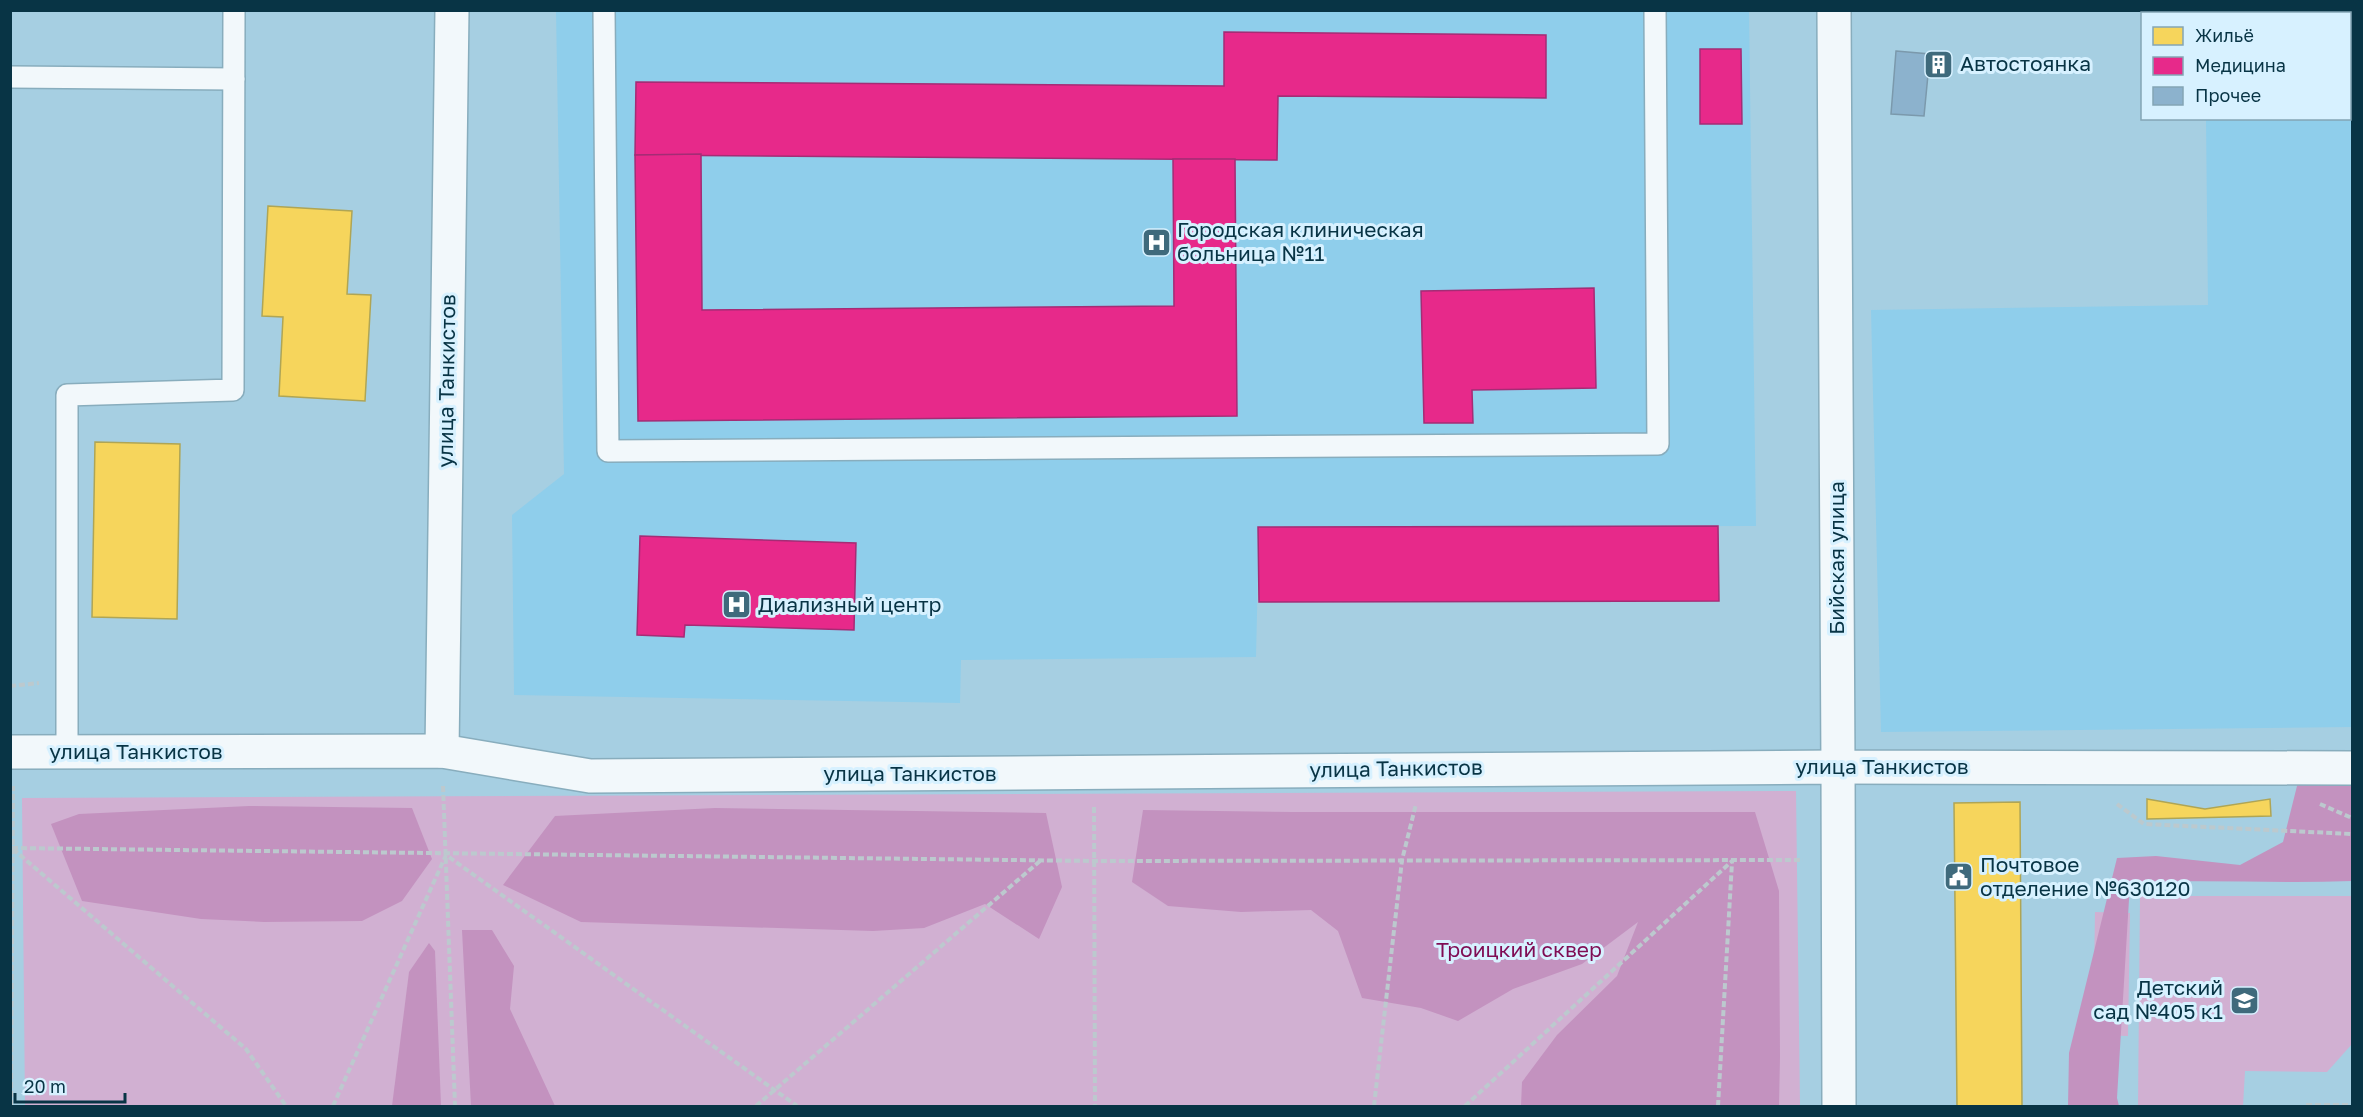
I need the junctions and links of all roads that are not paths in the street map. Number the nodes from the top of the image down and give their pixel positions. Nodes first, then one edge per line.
1 (234, 10) edge
2 (452, 10) edge
3 (604, 10) edge
4 (1655, 10) edge
5 (1834, 10) edge
6 (10, 78) edge
7 (234, 79) junction
8 (442, 751) junction
9 (12, 752) edge
10 (67, 752) junction
11 (1838, 767) junction
12 (2352, 768) edge
13 (1839, 1107) edge

1 - 7 lane
2 - 8 street, улица Танкистов
3 - 4 lane
5 - 11 street, Бийская улица
6 - 7 lane
7 - 10 lane
8 - 10 street, улица Танкистов
8 - 11 street, улица Танкистов
9 - 10 street, улица Танкистов
11 - 12 street, улица Танкистов
11 - 13 street, Бийская улица

